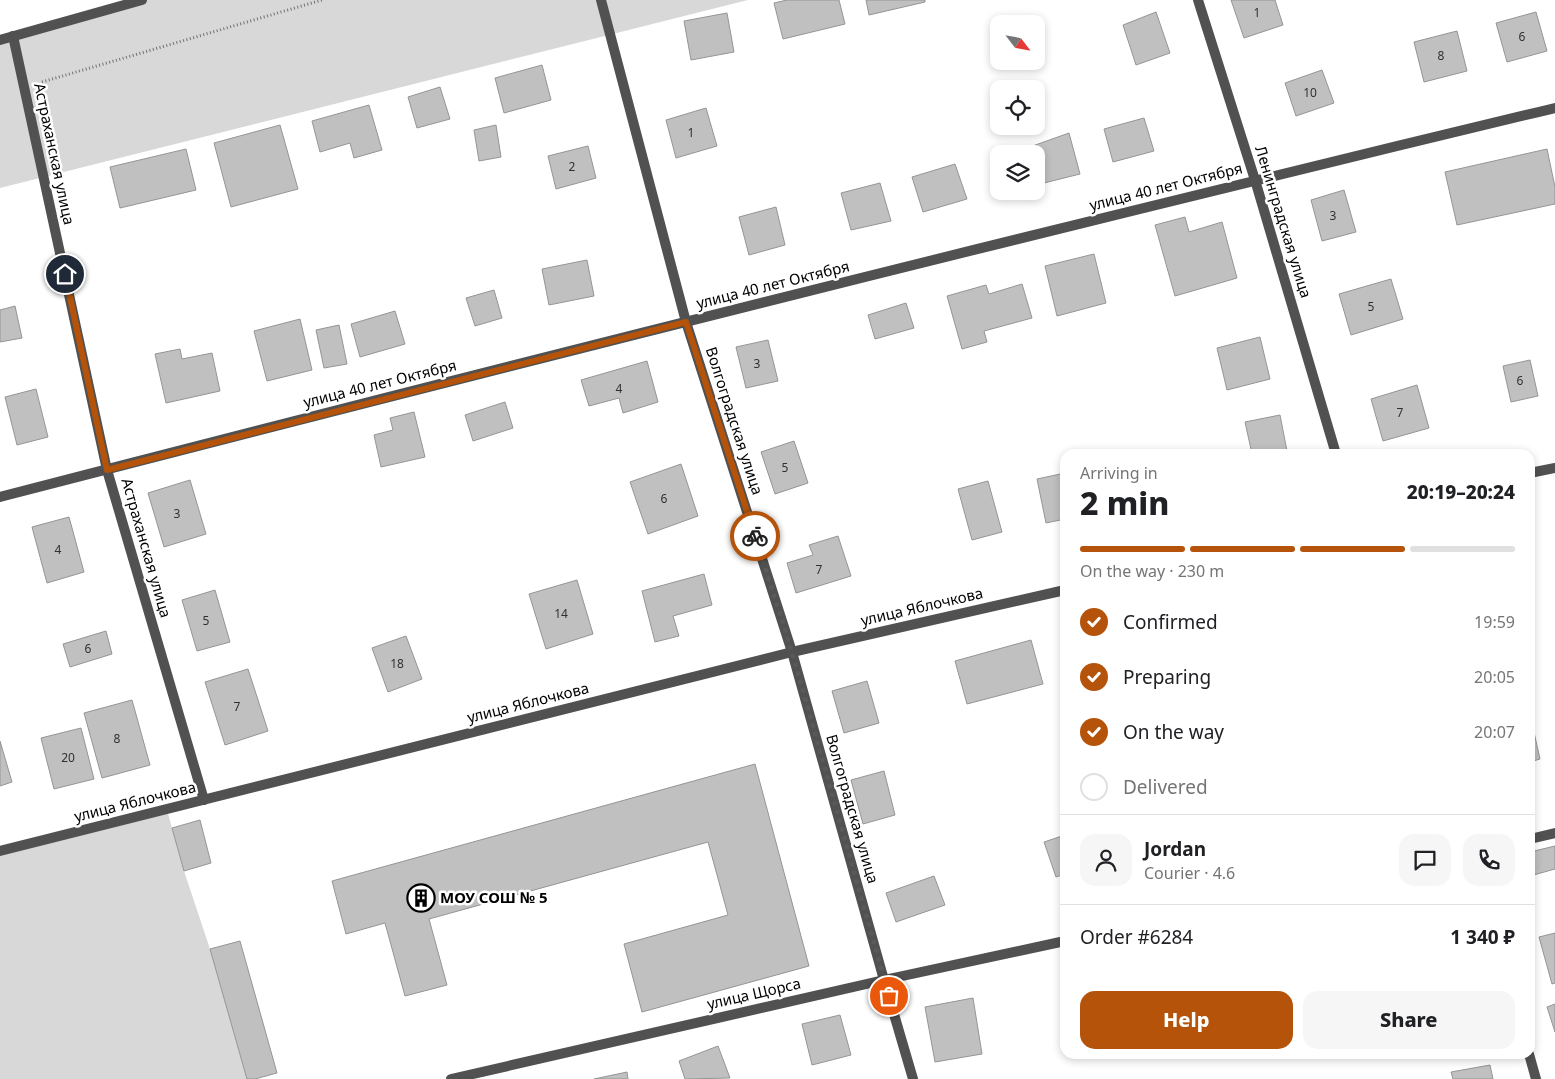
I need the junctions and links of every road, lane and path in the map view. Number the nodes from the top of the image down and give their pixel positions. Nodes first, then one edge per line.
1 (142, 0) edge
2 (322, 0) edge
3 (601, 0) edge
4 (1198, 0) edge
5 (13, 36) junction
6 (0, 40) edge
7 (24, 87) junction
8 (1555, 108) edge
9 (1256, 180) junction
10 (686, 322) junction
11 (1335, 449) edge
12 (1555, 468) edge
13 (107, 470) junction
14 (1535, 472) edge
15 (0, 497) edge
16 (1060, 591) edge
17 (792, 652) junction
18 (204, 800) junction
19 (1555, 833) edge
20 (1535, 838) edge
21 (0, 851) edge
22 (1060, 942) edge
23 (884, 980) junction
24 (1530, 1059) edge
25 (451, 1079) edge
26 (913, 1079) edge
27 (1536, 1079) edge

1 - 5 street
2 - 7 path
3 - 10 street, Волгоградская улица
4 - 9 street, Ленинградская улица
5 - 6 street
5 - 7 street, Астраханская улица
7 - 13 street, Астраханская улица
8 - 9 street, улица 40 лет Октября
9 - 10 street, улица 40 лет Октября
9 - 11 street, Ленинградская улица
10 - 13 street, улица 40 лет Октября
10 - 17 street, Волгоградская улица
12 - 14 street
13 - 15 street, улица 40 лет Октября
13 - 18 street, Астраханская улица
16 - 17 street, улица Яблочкова
17 - 18 street, улица Яблочкова
17 - 23 street, Волгоградская улица
18 - 21 street, улица Яблочкова
19 - 20 street
22 - 23 street, улица Щорса
23 - 25 street, улица Щорса
23 - 26 street, Волгоградская улица
24 - 27 street

